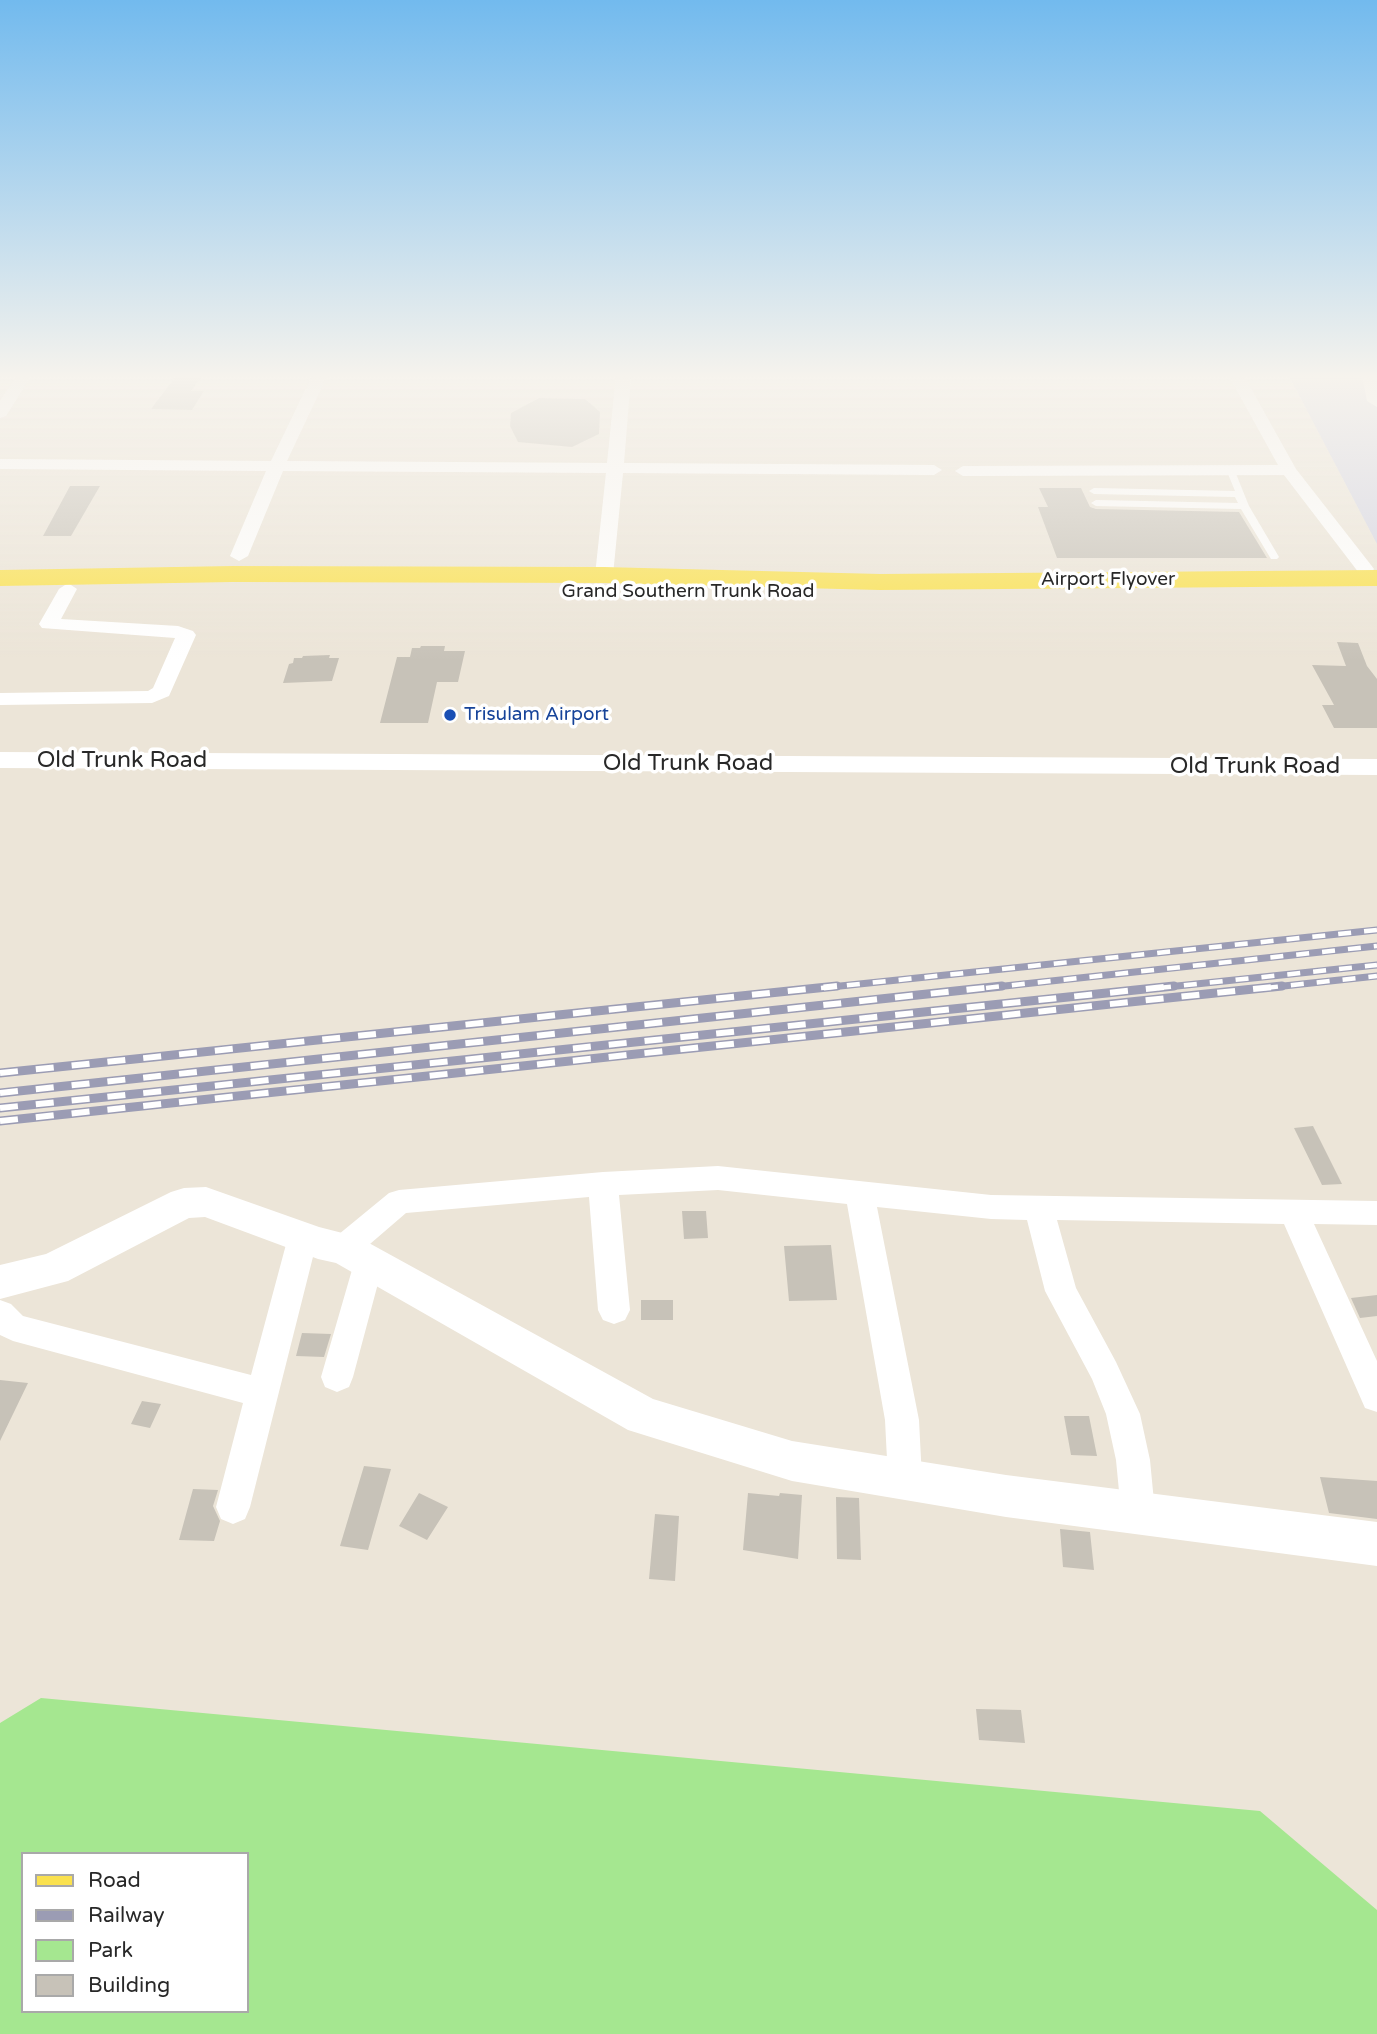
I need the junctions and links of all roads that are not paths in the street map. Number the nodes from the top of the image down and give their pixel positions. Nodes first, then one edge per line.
1 (275, 471) edge
2 (614, 471) edge
3 (963, 471) dead end
4 (974, 471) edge
5 (1231, 471) edge
6 (1290, 471) edge
7 (1094, 491) dead end
8 (1239, 495) junction
9 (1096, 503) dead end
10 (1244, 506) junction
11 (239, 556) dead end
12 (1274, 557) dead end
13 (1373, 572) edge
14 (604, 575) junction
15 (0, 578) edge
16 (839, 581) junction
17 (68, 589) junction
18 (0, 590) edge
19 (1377, 598) edge
20 (0, 699) edge
21 (0, 760) edge
22 (1377, 767) edge
23 (603, 1184) junction
24 (860, 1193) junction
25 (1039, 1208) junction
26 (1293, 1210) junction
27 (1377, 1213) edge
28 (303, 1237) junction
29 (356, 1255) junction
30 (0, 1282) edge
31 (614, 1310) dead end
32 (0, 1314) edge
33 (337, 1377) dead end
34 (262, 1393) junction
35 (1377, 1397) edge
36 (905, 1479) junction
37 (233, 1507) dead end
38 (1138, 1512) junction
39 (1377, 1544) edge

1 - 11 street
2 - 14 street
3 - 4 street
5 - 8 lane
6 - 13 street
7 - 8 lane
8 - 10 lane
9 - 10 lane
10 - 12 lane
13 - 16 main road, Airport Flyover
13 - 16 main road
14 - 15 main road, Grand Southern Trunk Road
14 - 16 main road, Grand Southern Trunk Road
17 - 18 main road, Grand Southern Trunk Road
17 - 19 main road, Grand Southern Trunk Road
17 - 20 street
21 - 22 street, Old Trunk Road
23 - 24 street
23 - 29 street
23 - 31 street
24 - 25 street
24 - 36 street
25 - 26 street
25 - 38 street
26 - 27 street
26 - 35 street
28 - 29 street
28 - 30 street
28 - 34 street
29 - 33 street
29 - 36 street
32 - 34 street
34 - 37 street
36 - 38 street
38 - 39 street

